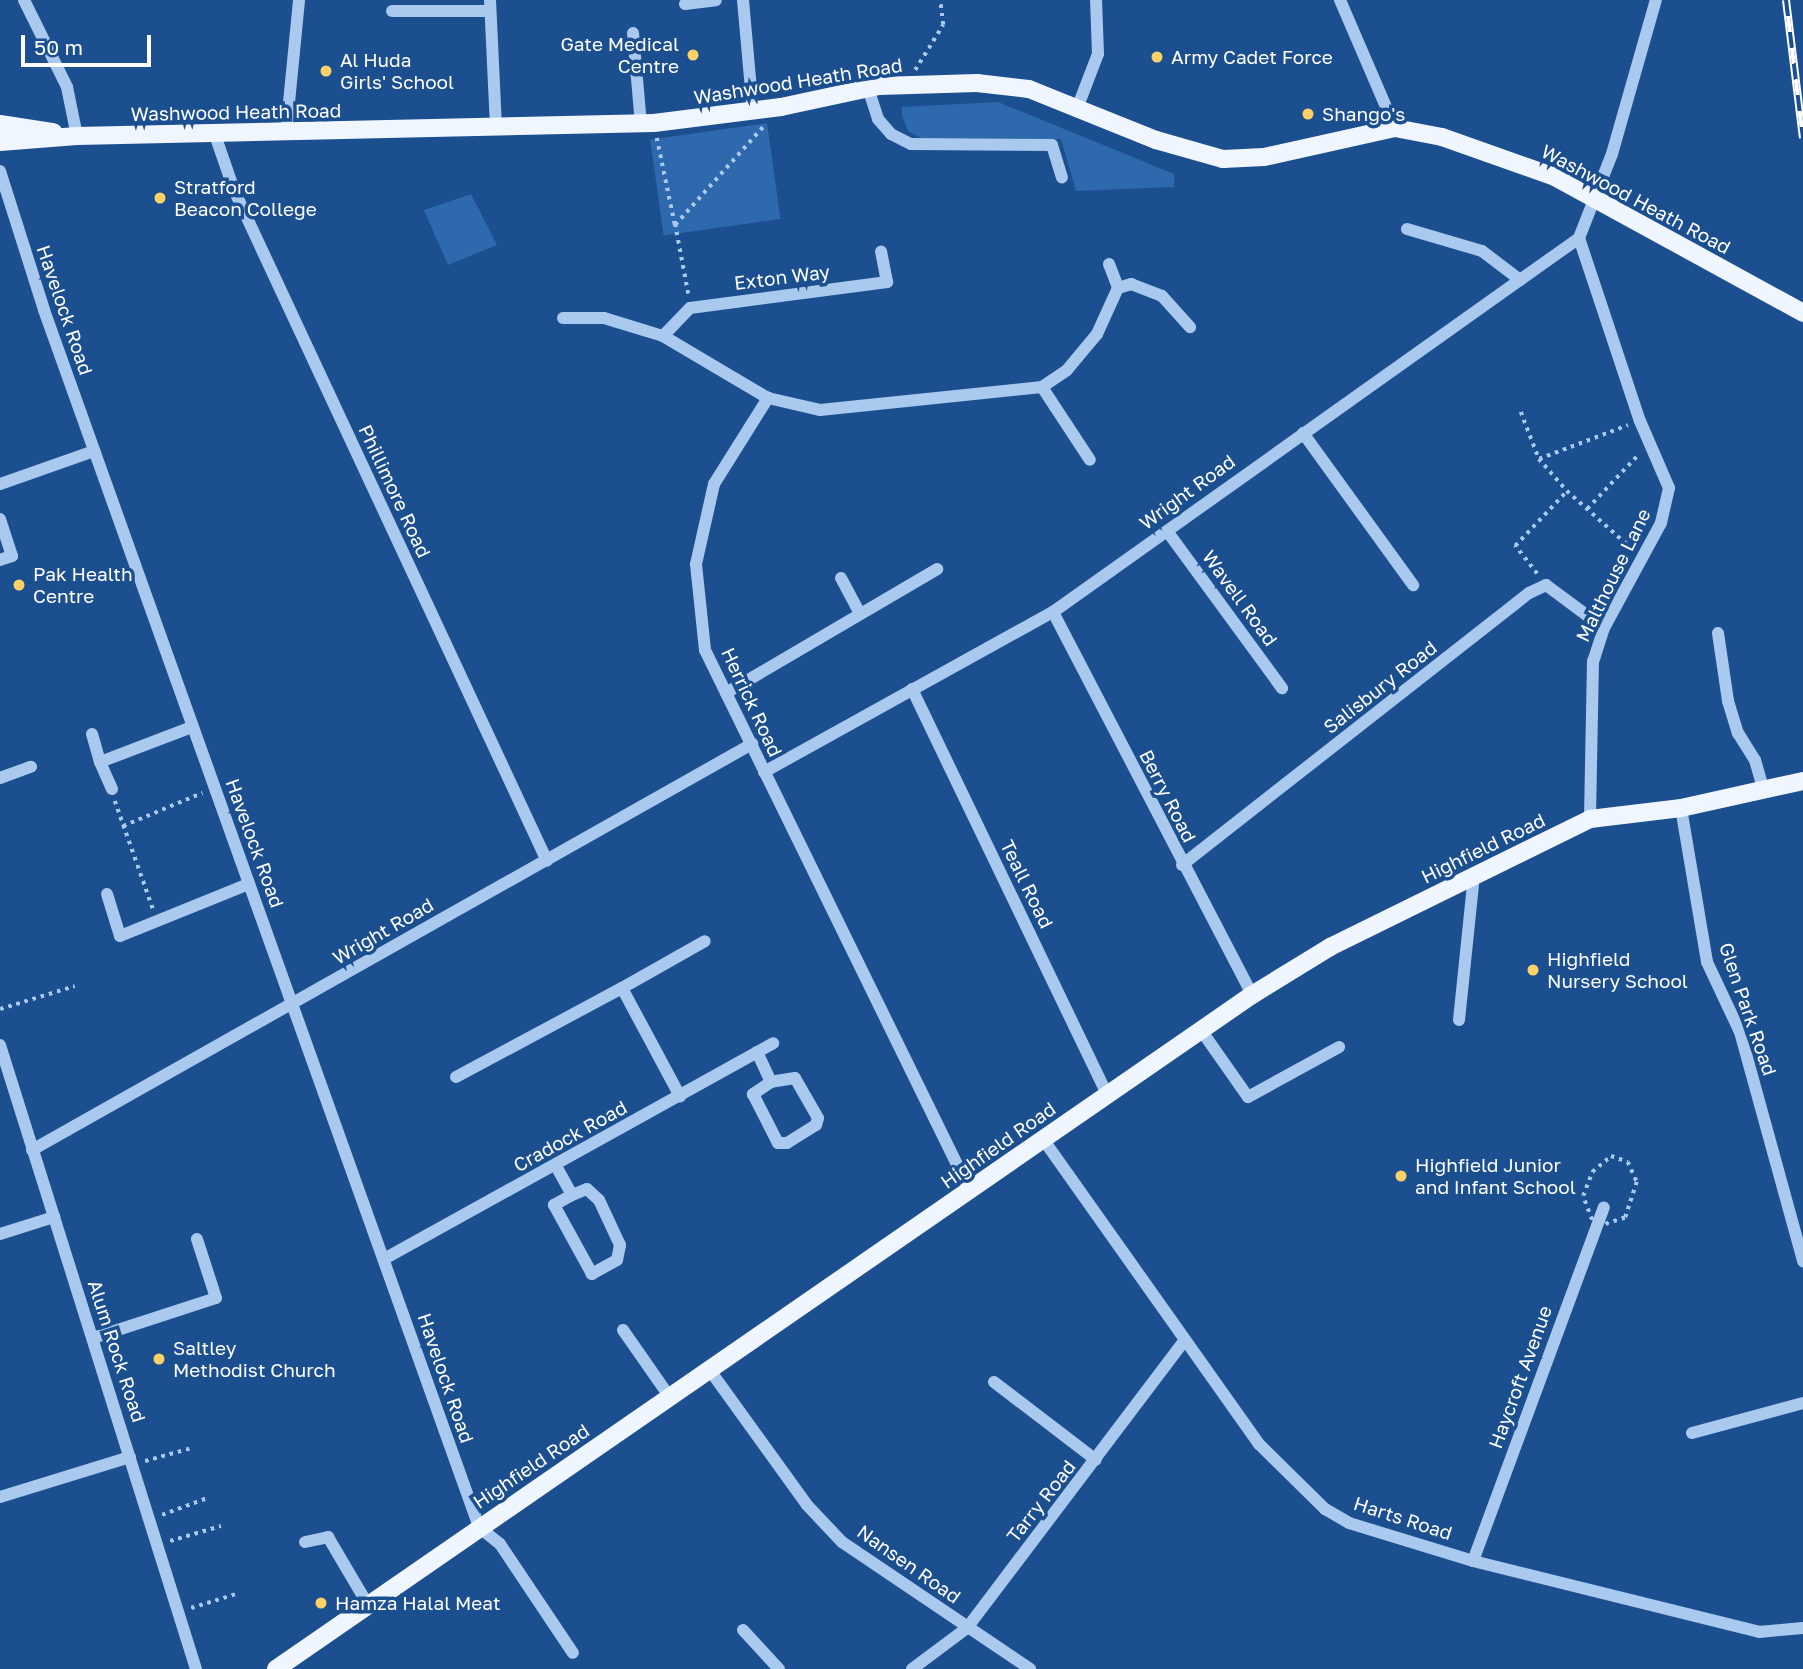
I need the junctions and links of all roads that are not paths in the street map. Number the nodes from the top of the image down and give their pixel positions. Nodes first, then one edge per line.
1 (24, 0) edge
2 (299, 0) edge
3 (716, 0) edge
4 (743, 0) edge
5 (1096, 0) edge
6 (1340, 0) edge
7 (1656, 0) edge
8 (685, 4) dead end
9 (490, 6) edge
10 (392, 11) dead end
11 (633, 33) dead end
12 (868, 88) junction
13 (1078, 106) junction
14 (753, 111) junction
15 (647, 124) junction
16 (3, 125) edge
17 (496, 127) junction
18 (1395, 128) junction
19 (286, 133) junction
20 (215, 135) junction
21 (77, 136) junction
22 (0, 142) edge
23 (0, 172) edge
24 (1062, 178) dead end
25 (1597, 199) junction
26 (1407, 229) dead end
27 (1579, 238) junction
28 (881, 252) dead end
29 (1109, 264) dead end
30 (1520, 280) junction
31 (1118, 288) junction
32 (1803, 313) edge
33 (563, 318) dead end
34 (1190, 327) dead end
35 (663, 336) junction
36 (1042, 387) junction
37 (768, 398) junction
38 (1303, 433) junction
39 (94, 451) junction
40 (1090, 460) dead end
41 (0, 484) edge
42 (0, 519) edge
43 (1167, 531) junction
44 (0, 560) edge
45 (937, 569) dead end
46 (841, 578) dead end
47 (1413, 585) dead end
48 (859, 612) junction
49 (1053, 612) junction
50 (1604, 628) junction
51 (1718, 633) dead end
52 (1282, 688) dead end
53 (912, 689) junction
54 (726, 693) junction
55 (192, 727) junction
56 (92, 734) dead end
57 (752, 744) junction
58 (100, 762) junction
59 (31, 767) dead end
60 (764, 772) junction
61 (0, 778) edge
62 (1803, 781) edge
63 (112, 789) road end
64 (1763, 791) junction
65 (1681, 808) junction
66 (1590, 819) junction
67 (547, 860) junction
68 (1182, 865) junction
69 (1474, 875) junction
70 (249, 884) junction
71 (107, 894) dead end
72 (705, 941) dead end
73 (622, 988) junction
74 (1252, 995) junction
75 (295, 1004) junction
76 (1459, 1020) dead end
77 (1201, 1030) junction
78 (773, 1043) dead end
79 (0, 1045) edge
80 (1339, 1047) dead end
81 (757, 1052) junction
82 (456, 1077) dead end
83 (771, 1082) junction
84 (1107, 1095) junction
85 (680, 1096) junction
86 (1043, 1139) junction
87 (32, 1150) junction
88 (556, 1166) junction
89 (970, 1191) junction
90 (572, 1195) junction
91 (1604, 1207) dead end
92 (54, 1217) junction
93 (0, 1234) edge
94 (197, 1239) dead end
95 (384, 1259) junction
96 (1803, 1261) edge
97 (623, 1330) dead end
98 (93, 1338) junction
99 (1184, 1341) junction
100 (709, 1369) junction
101 (994, 1382) dead end
102 (669, 1396) junction
103 (1803, 1403) edge
104 (1692, 1433) dead end
105 (132, 1460) junction
106 (1096, 1460) junction
107 (0, 1497) edge
108 (479, 1527) junction
109 (305, 1542) dead end
110 (1474, 1561) junction
111 (368, 1605) junction
112 (967, 1628) junction
113 (1803, 1628) edge
114 (743, 1630) dead end
115 (573, 1653) dead end
116 (197, 1669) edge
117 (276, 1669) edge
118 (779, 1669) edge
119 (912, 1669) edge
120 (1030, 1669) edge

1 - 21 street
2 - 19 street
3 - 8 street
4 - 14 street
5 - 13 street
6 - 18 street
7 - 25 street, Wright Road
9 - 10 street
9 - 17 street
11 - 15 street
12 - 13 main road, Washwood Heath Road
12 - 14 main road, Washwood Heath Road
12 - 24 street
13 - 18 main road, Washwood Heath Road
14 - 15 main road, Washwood Heath Road
15 - 17 main road, Washwood Heath Road
16 - 21 main road, Washwood Heath Road
17 - 19 main road, Washwood Heath Road
18 - 25 main road, Washwood Heath Road
19 - 20 main road, Washwood Heath Road
20 - 21 main road, Washwood Heath Road
20 - 67 street, Phillimore Road
21 - 22 main road, Washwood Heath Road
23 - 39 street, Havelock Road
25 - 27 street, Wright Road
25 - 32 main road, Washwood Heath Road
26 - 30 street
27 - 30 street, Wright Road
27 - 50 street, Malthouse Lane
28 - 35 street, Exton Way
29 - 31 street
30 - 38 street, Wright Road
31 - 34 street
31 - 36 street
33 - 35 street
35 - 37 street
36 - 37 street
36 - 40 street
37 - 54 street, Herrick Road
38 - 43 street, Wright Road
38 - 47 street
39 - 41 street
39 - 55 street, Havelock Road
42 - 44 street
43 - 49 street, Wright Road
43 - 52 street, Wavell Road
45 - 48 street
46 - 48 street
48 - 54 street
49 - 53 street, Wright Road
49 - 68 street, Berry Road
50 - 66 street, Malthouse Lane
50 - 68 street, Salisbury Road
51 - 64 street
53 - 60 street, Wright Road
53 - 84 street, Teall Road
54 - 57 street, Herrick Road
55 - 58 street
55 - 70 street, Havelock Road
56 - 58 street
57 - 60 street, Herrick Road
57 - 67 street, Wright Road
58 - 63 street
59 - 61 street
60 - 89 street, Herrick Road
62 - 64 main road, Highfield Road
64 - 65 main road, Highfield Road
65 - 66 main road, Highfield Road
65 - 96 street, Glen Park Road
66 - 69 main road, Highfield Road
67 - 75 street, Wright Road
68 - 74 street, Berry Road
69 - 74 main road, Highfield Road
69 - 76 street
70 - 71 street
70 - 75 street, Havelock Road
72 - 73 street
73 - 82 street
73 - 85 street
74 - 77 main road, Highfield Road
75 - 87 street, Wright Road
75 - 95 street, Havelock Road
77 - 80 street
77 - 84 main road, Highfield Road
78 - 81 street, Cradock Road
79 - 87 street, Alum Rock Road
81 - 83 street
81 - 85 street, Cradock Road
83 - 83 street
84 - 86 main road, Highfield Road
85 - 88 street, Cradock Road
86 - 89 main road, Highfield Road
86 - 99 street, Harts Road
87 - 92 street, Alum Rock Road
88 - 90 street
88 - 95 street, Cradock Road
89 - 100 main road, Highfield Road
90 - 90 street
91 - 110 street, Haycroft Avenue
92 - 93 street
92 - 98 street, Alum Rock Road
94 - 98 street
95 - 108 street, Havelock Road
97 - 102 street
98 - 105 street, Alum Rock Road
99 - 106 street, Tarry Road
99 - 110 street, Harts Road
100 - 102 main road, Highfield Road
100 - 112 street, Nansen Road
101 - 106 street
102 - 108 main road, Highfield Road
103 - 104 street
105 - 107 street
105 - 116 street, Alum Rock Road
106 - 112 street, Tarry Road
108 - 111 main road, Highfield Road
108 - 115 street
109 - 111 street
110 - 113 street, Harts Road
111 - 117 main road, Highfield Road
112 - 119 street, Tarry Road
112 - 120 street, Nansen Road
114 - 118 street

